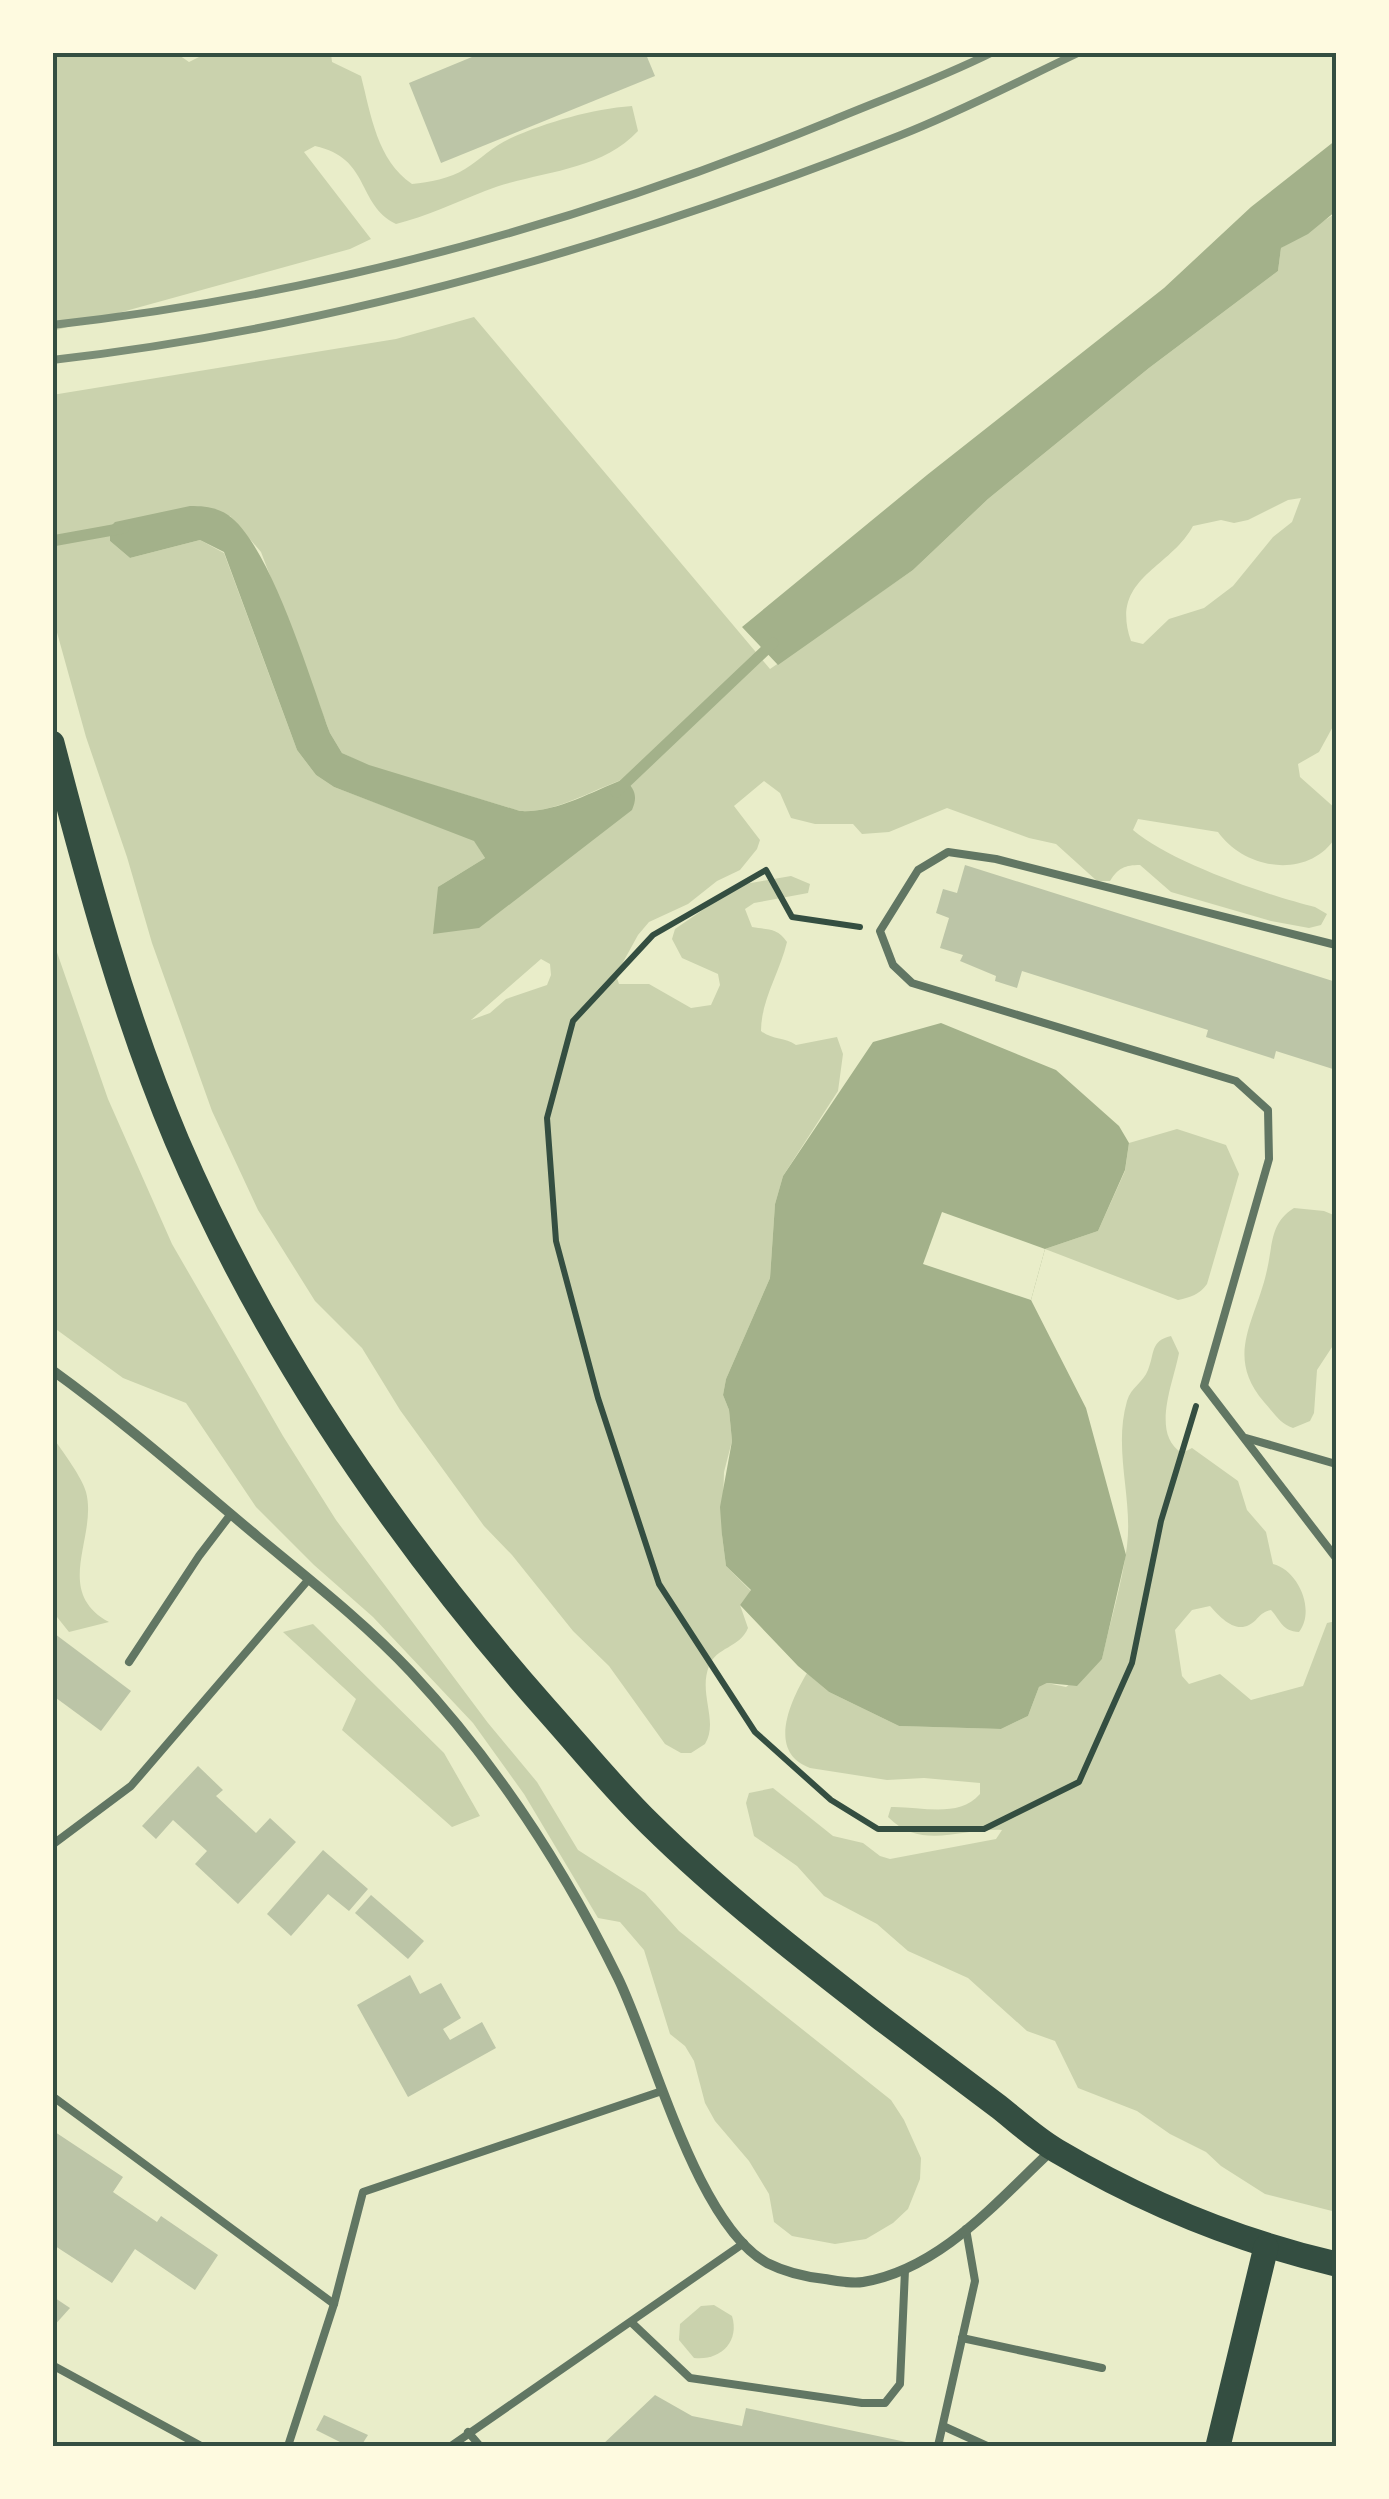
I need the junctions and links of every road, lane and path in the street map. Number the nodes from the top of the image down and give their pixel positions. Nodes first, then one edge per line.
1 (52, 743) edge
2 (880, 931) junction
3 (1336, 946) edge
4 (52, 1370) edge
5 (1204, 1386) junction
6 (1246, 1438) junction
7 (1336, 1464) edge
8 (231, 1514) junction
9 (1336, 1558) edge
10 (309, 1579) junction
11 (129, 1662) dead end
12 (52, 1831) edge
13 (62, 1838) junction
14 (52, 1845) edge
15 (662, 2091) junction
16 (52, 2096) edge
17 (1053, 2149) junction
18 (966, 2229) junction
19 (744, 2243) junction
20 (1266, 2247) junction
21 (1336, 2264) edge
22 (905, 2270) junction
23 (334, 2304) junction
24 (632, 2324) junction
25 (962, 2338) junction
26 (53, 2367) edge
27 (1102, 2368) dead end
28 (943, 2426) junction
29 (468, 2432) junction
30 (201, 2446) edge
31 (288, 2446) edge
32 (451, 2446) edge
33 (480, 2446) edge
34 (938, 2446) edge
35 (987, 2446) edge
36 (1218, 2446) edge

1 - 17 main road
2 - 3 lane
2 - 5 lane
2 - 5 path
4 - 8 street
5 - 6 lane
6 - 7 lane
6 - 9 lane
8 - 10 street
8 - 11 lane
10 - 13 lane
10 - 15 street
12 - 13 lane
13 - 14 lane
15 - 19 street
15 - 23 lane
16 - 23 lane
17 - 18 street
17 - 20 main road
18 - 22 street
18 - 25 lane
19 - 22 street
19 - 24 lane
20 - 21 main road
20 - 36 main road
22 - 24 lane
23 - 31 lane
24 - 29 lane
25 - 27 lane
25 - 28 lane
26 - 30 lane
28 - 34 lane
28 - 35 lane
29 - 32 lane
29 - 33 lane

